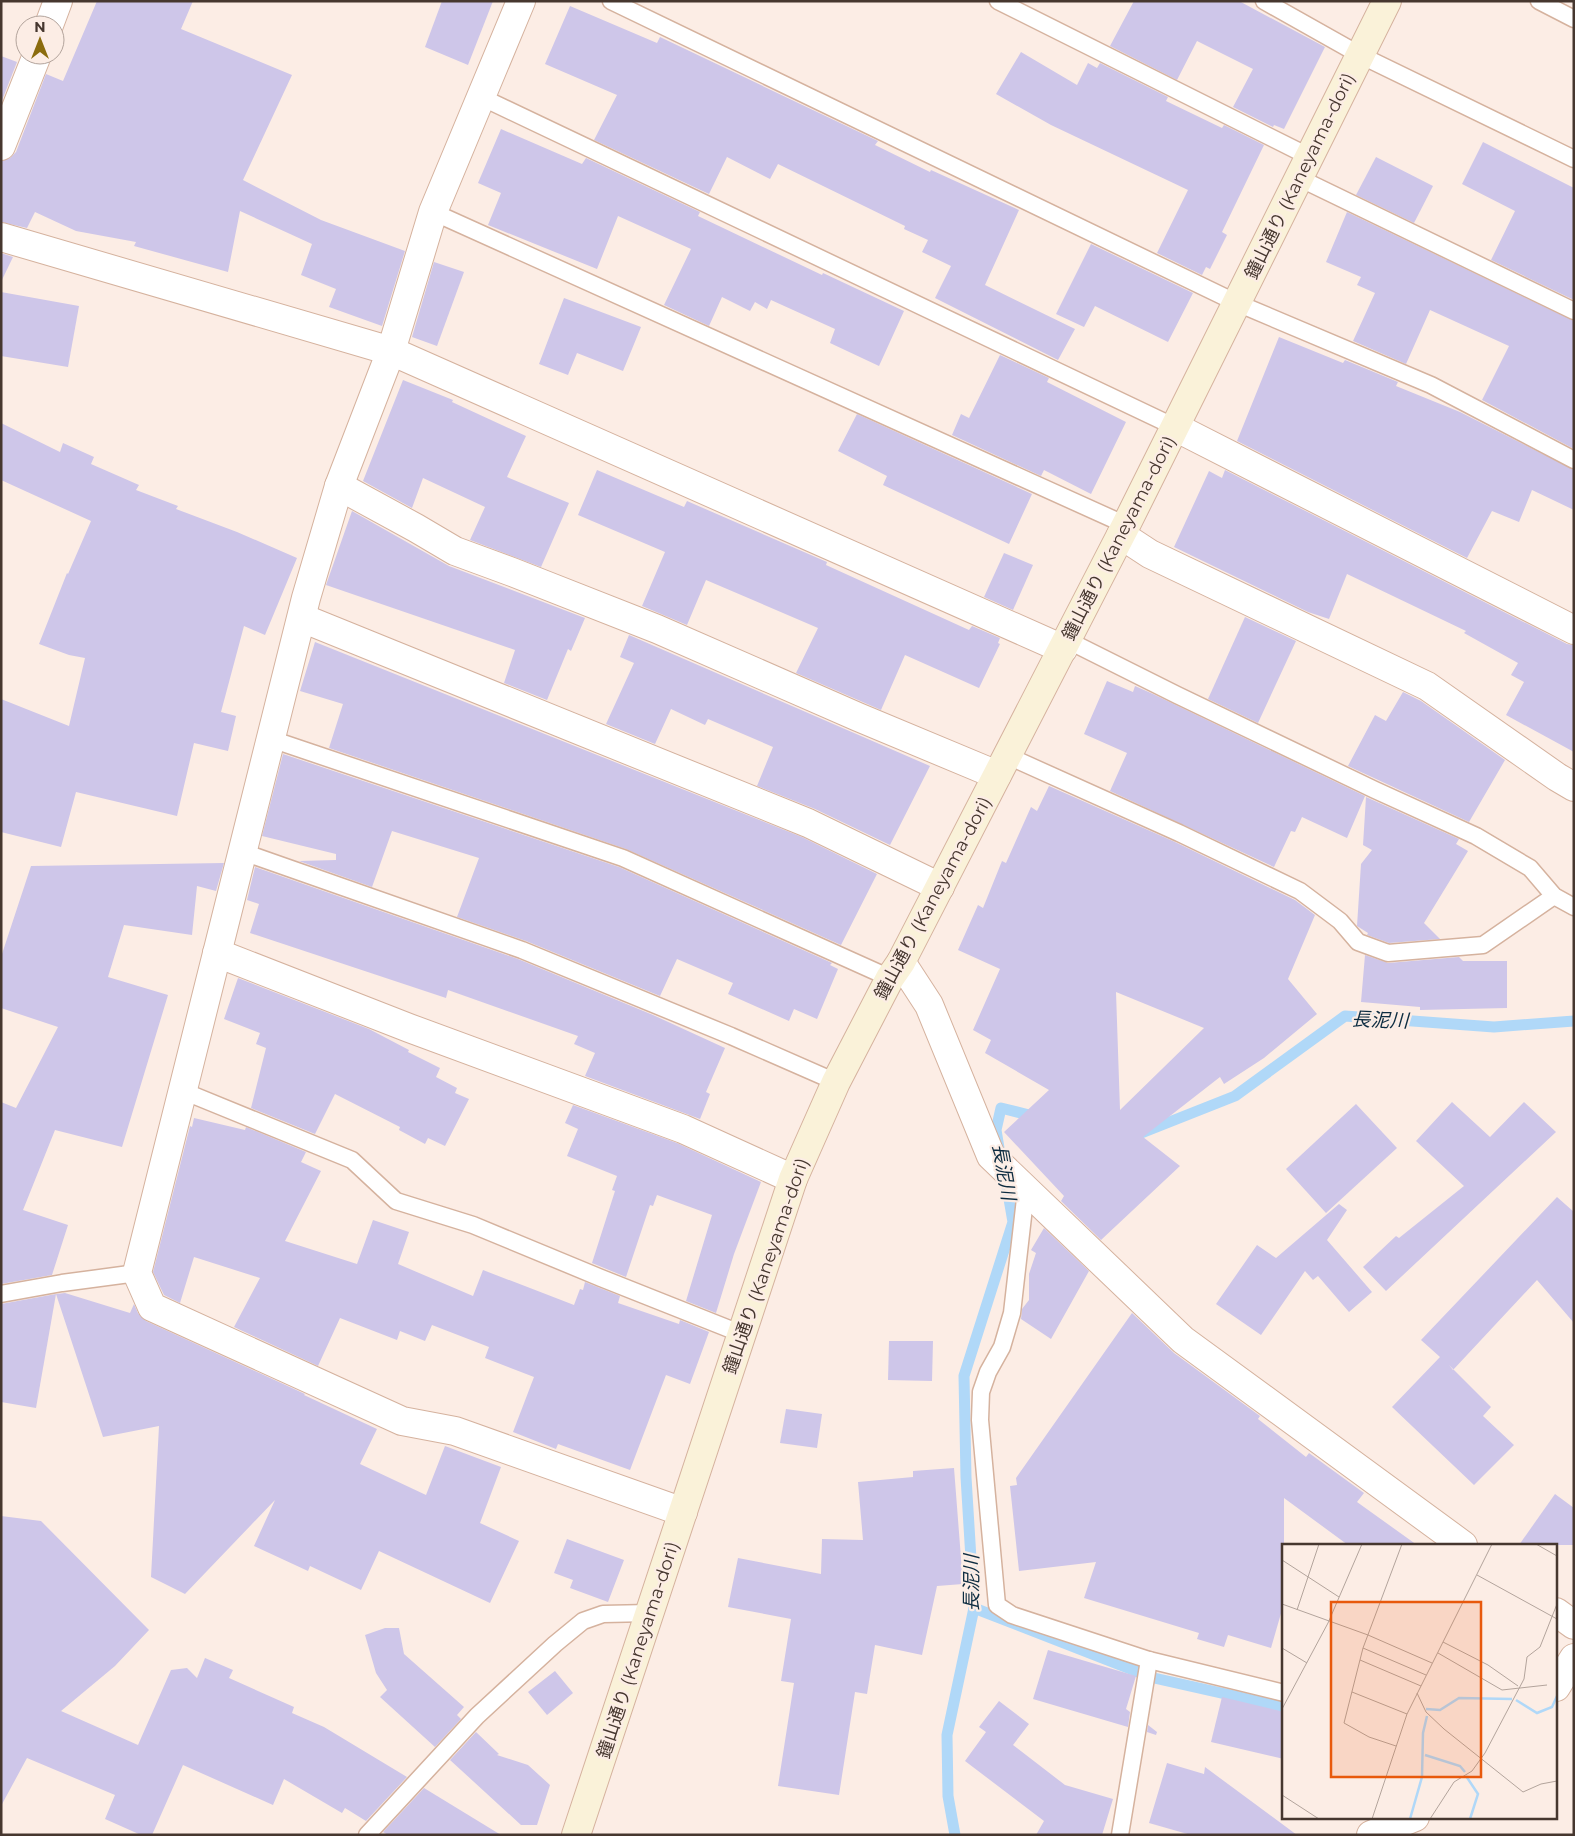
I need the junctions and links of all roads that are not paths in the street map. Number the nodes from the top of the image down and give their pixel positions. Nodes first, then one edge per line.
1 (58, 1) edge
2 (521, 1) edge
3 (611, 1) edge
4 (998, 1) edge
5 (1264, 1) edge
6 (1387, 1) edge
7 (1539, 1) edge
8 (52, 15) edge
9 (1574, 19) edge
10 (1360, 55) junction
11 (33, 65) edge
12 (481, 97) junction
13 (1, 146) edge
14 (1574, 159) edge
15 (1304, 167) junction
16 (433, 212) junction
17 (1, 237) edge
18 (1237, 303) junction
19 (1574, 311) edge
20 (391, 351) junction
21 (1175, 427) junction
22 (1574, 460) edge
23 (339, 486) junction
24 (1123, 530) junction
25 (302, 618) junction
26 (1574, 630) edge
27 (1065, 644) junction
28 (271, 739) junction
29 (1002, 766) junction
30 (1574, 786) edge
31 (243, 852) junction
32 (940, 887) junction
33 (1554, 896) junction
34 (1574, 907) edge
35 (217, 953) junction
36 (896, 970) junction
37 (836, 1082) junction
38 (183, 1091) junction
39 (793, 1179) junction
40 (1026, 1190) junction
41 (137, 1273) junction
42 (1, 1294) edge
43 (742, 1334) junction
44 (684, 1512) junction
45 (1463, 1544) edge
46 (650, 1613) junction
47 (1558, 1613) edge
48 (1574, 1625) edge
49 (1574, 1658) edge
50 (1149, 1660) junction
51 (1558, 1684) edge
52 (1282, 1693) edge
53 (1412, 1818) edge
54 (367, 1835) edge
55 (576, 1835) edge
56 (1120, 1835) edge
57 (1371, 1835) edge

1 - 8 street
2 - 12 street
3 - 18 lane
4 - 15 lane
5 - 10 lane
6 - 10 main road, 鐘山通り (Kaneyama-dori)
7 - 9 lane
10 - 14 lane
10 - 15 main road, 鐘山通り (Kaneyama-dori)
11 - 13 street
12 - 16 street
12 - 21 lane
15 - 18 main road, 鐘山通り (Kaneyama-dori)
15 - 19 lane
16 - 20 street
16 - 24 lane
17 - 20 street
18 - 21 main road, 鐘山通り (Kaneyama-dori)
18 - 22 lane
20 - 23 street
20 - 27 street
21 - 24 main road, 鐘山通り (Kaneyama-dori)
21 - 26 street
23 - 25 street
23 - 29 street
24 - 27 main road, 鐘山通り (Kaneyama-dori)
24 - 30 street
25 - 28 street
25 - 32 street
27 - 29 main road, 鐘山通り (Kaneyama-dori)
27 - 33 lane
28 - 31 street
28 - 36 lane
29 - 32 main road, 鐘山通り (Kaneyama-dori)
29 - 33 lane
31 - 35 street
31 - 37 lane
32 - 36 main road, 鐘山通り (Kaneyama-dori)
33 - 34 lane
35 - 38 street
35 - 39 street
36 - 37 main road, 鐘山通り (Kaneyama-dori)
36 - 40 street
37 - 39 main road, 鐘山通り (Kaneyama-dori)
38 - 41 street
38 - 43 lane
39 - 43 main road, 鐘山通り (Kaneyama-dori)
40 - 45 street
40 - 50 lane
41 - 42 lane
41 - 44 street
43 - 44 main road, 鐘山通り (Kaneyama-dori)
44 - 46 main road, 鐘山通り (Kaneyama-dori)
46 - 54 lane
46 - 55 main road, 鐘山通り (Kaneyama-dori)
47 - 48 street
49 - 51 street
50 - 52 lane
50 - 56 lane
53 - 57 street

